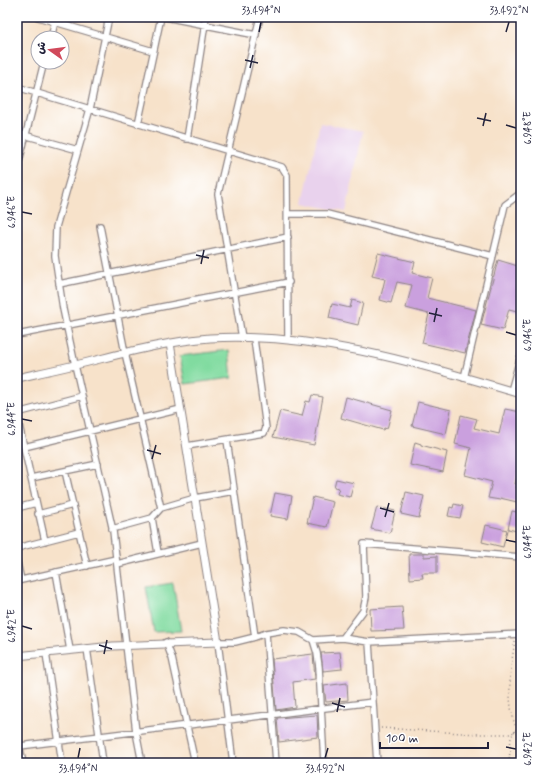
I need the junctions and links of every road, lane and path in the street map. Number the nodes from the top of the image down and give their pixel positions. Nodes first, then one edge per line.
1 (38, 17) edge
2 (109, 17) edge
3 (161, 17) edge
4 (165, 17) edge
5 (206, 17) edge
6 (260, 17) edge
7 (55, 19) edge
8 (205, 24) junction
9 (53, 30) edge
10 (256, 35) junction
11 (104, 36) junction
12 (153, 51) junction
13 (42, 70) edge
14 (17, 87) edge
15 (36, 93) junction
16 (90, 109) junction
17 (138, 124) junction
18 (17, 133) edge
19 (26, 135) junction
20 (186, 139) junction
21 (78, 150) junction
22 (230, 152) junction
23 (17, 170) edge
24 (521, 193) edge
25 (288, 214) junction
26 (100, 226) dead end
27 (288, 237) junction
28 (228, 248) junction
29 (493, 256) junction
30 (109, 272) junction
31 (288, 282) junction
32 (59, 284) junction
33 (234, 292) junction
34 (117, 316) junction
35 (67, 327) junction
36 (17, 335) edge
37 (242, 338) junction
38 (254, 339) junction
39 (288, 340) junction
40 (170, 343) junction
41 (125, 353) junction
42 (521, 355) edge
43 (75, 365) junction
44 (17, 378) edge
45 (464, 378) junction
46 (511, 391) junction
47 (521, 394) edge
48 (82, 396) junction
49 (181, 409) junction
50 (17, 414) edge
51 (142, 419) junction
52 (90, 431) junction
53 (227, 440) junction
54 (187, 446) junction
55 (24, 447) junction
56 (98, 464) junction
57 (65, 471) junction
58 (31, 478) junction
59 (234, 491) junction
60 (195, 498) junction
61 (36, 504) junction
62 (73, 505) junction
63 (17, 508) edge
64 (161, 508) junction
65 (38, 514) junction
66 (152, 518) junction
67 (112, 529) junction
68 (79, 532) junction
69 (44, 541) junction
70 (202, 543) junction
71 (17, 548) edge
72 (158, 554) junction
73 (521, 557) edge
74 (117, 561) junction
75 (17, 562) edge
76 (87, 566) junction
77 (56, 572) junction
78 (19, 581) edge
79 (266, 633) junction
80 (520, 633) edge
81 (255, 637) junction
82 (343, 638) junction
83 (313, 640) junction
84 (166, 642) junction
85 (218, 642) junction
86 (369, 642) junction
87 (127, 645) junction
88 (87, 648) junction
89 (70, 650) junction
90 (46, 653) junction
91 (17, 656) edge
92 (373, 702) junction
93 (321, 708) junction
94 (272, 714) junction
95 (227, 720) junction
96 (186, 725) junction
97 (521, 726) edge
98 (375, 728) junction
99 (516, 729) junction
100 (136, 732) junction
101 (99, 736) junction
102 (17, 737) edge
103 (59, 742) junction
104 (20, 746) junction
105 (23, 763) edge
106 (62, 763) edge
107 (103, 763) edge
108 (142, 763) edge
109 (195, 763) edge
110 (233, 763) edge
111 (276, 763) edge
112 (324, 763) edge
113 (377, 763) edge
114 (509, 763) edge

1 - 7 street
2 - 11 street
3 - 12 street
4 - 8 street
5 - 8 street
6 - 10 street
7 - 9 street
7 - 11 street
8 - 10 street
8 - 20 street
10 - 22 street
11 - 12 street
11 - 16 street
12 - 17 street
13 - 15 street
14 - 15 street
15 - 16 street
15 - 19 street
16 - 17 street
16 - 21 street
17 - 20 street
18 - 19 street
19 - 21 street
19 - 23 street
20 - 22 street
21 - 32 street
22 - 25 street
22 - 28 street
24 - 29 street
25 - 27 street
25 - 29 street
26 - 30 street
27 - 28 street
27 - 31 street
28 - 30 street
28 - 33 street
29 - 45 street
30 - 32 street
30 - 34 street
31 - 33 street
31 - 39 street
32 - 35 street
33 - 34 street
33 - 37 street
34 - 35 street
34 - 41 street
35 - 36 street
35 - 43 street
37 - 38 street
37 - 40 street
38 - 39 street
38 - 53 street
39 - 45 street
40 - 41 street
40 - 49 street
41 - 43 street
41 - 51 street
42 - 46 street
43 - 44 street
43 - 48 street
45 - 46 street
46 - 47 street
48 - 50 street
48 - 52 street
49 - 51 street
49 - 54 street
50 - 55 street
51 - 52 street
51 - 64 street
52 - 55 street
52 - 56 street
53 - 54 street
53 - 59 street
54 - 60 street
55 - 58 street
56 - 57 street
56 - 67 street
57 - 58 street
57 - 62 street
58 - 61 street
59 - 60 street
59 - 81 street
60 - 64 street
60 - 70 street
61 - 63 street
61 - 65 street
62 - 65 street
62 - 68 street
64 - 66 street
65 - 69 street
66 - 67 street
66 - 72 street
67 - 74 street
68 - 69 street
68 - 76 street
69 - 71 street
70 - 72 street
70 - 85 street
72 - 74 street
73 - 82 street
74 - 76 street
74 - 87 street
75 - 78 street
76 - 77 street
77 - 78 street
77 - 89 street
79 - 81 street
79 - 83 street
79 - 94 street
80 - 86 street
80 - 99 path
81 - 85 street
82 - 83 street
82 - 86 street
83 - 93 street
84 - 85 street
84 - 87 street
84 - 96 street
85 - 95 street
86 - 92 street
87 - 88 street
87 - 100 street
88 - 89 street
88 - 101 street
89 - 90 street
90 - 91 street
90 - 103 street
92 - 93 street
92 - 98 street
93 - 94 street
93 - 112 street
94 - 95 street
94 - 111 street
95 - 96 street
95 - 110 street
96 - 100 street
96 - 109 street
97 - 99 path
98 - 99 path
98 - 113 street
99 - 114 path
100 - 101 street
100 - 108 street
101 - 103 street
101 - 107 street
102 - 104 street
103 - 104 street
103 - 106 street
104 - 105 street

